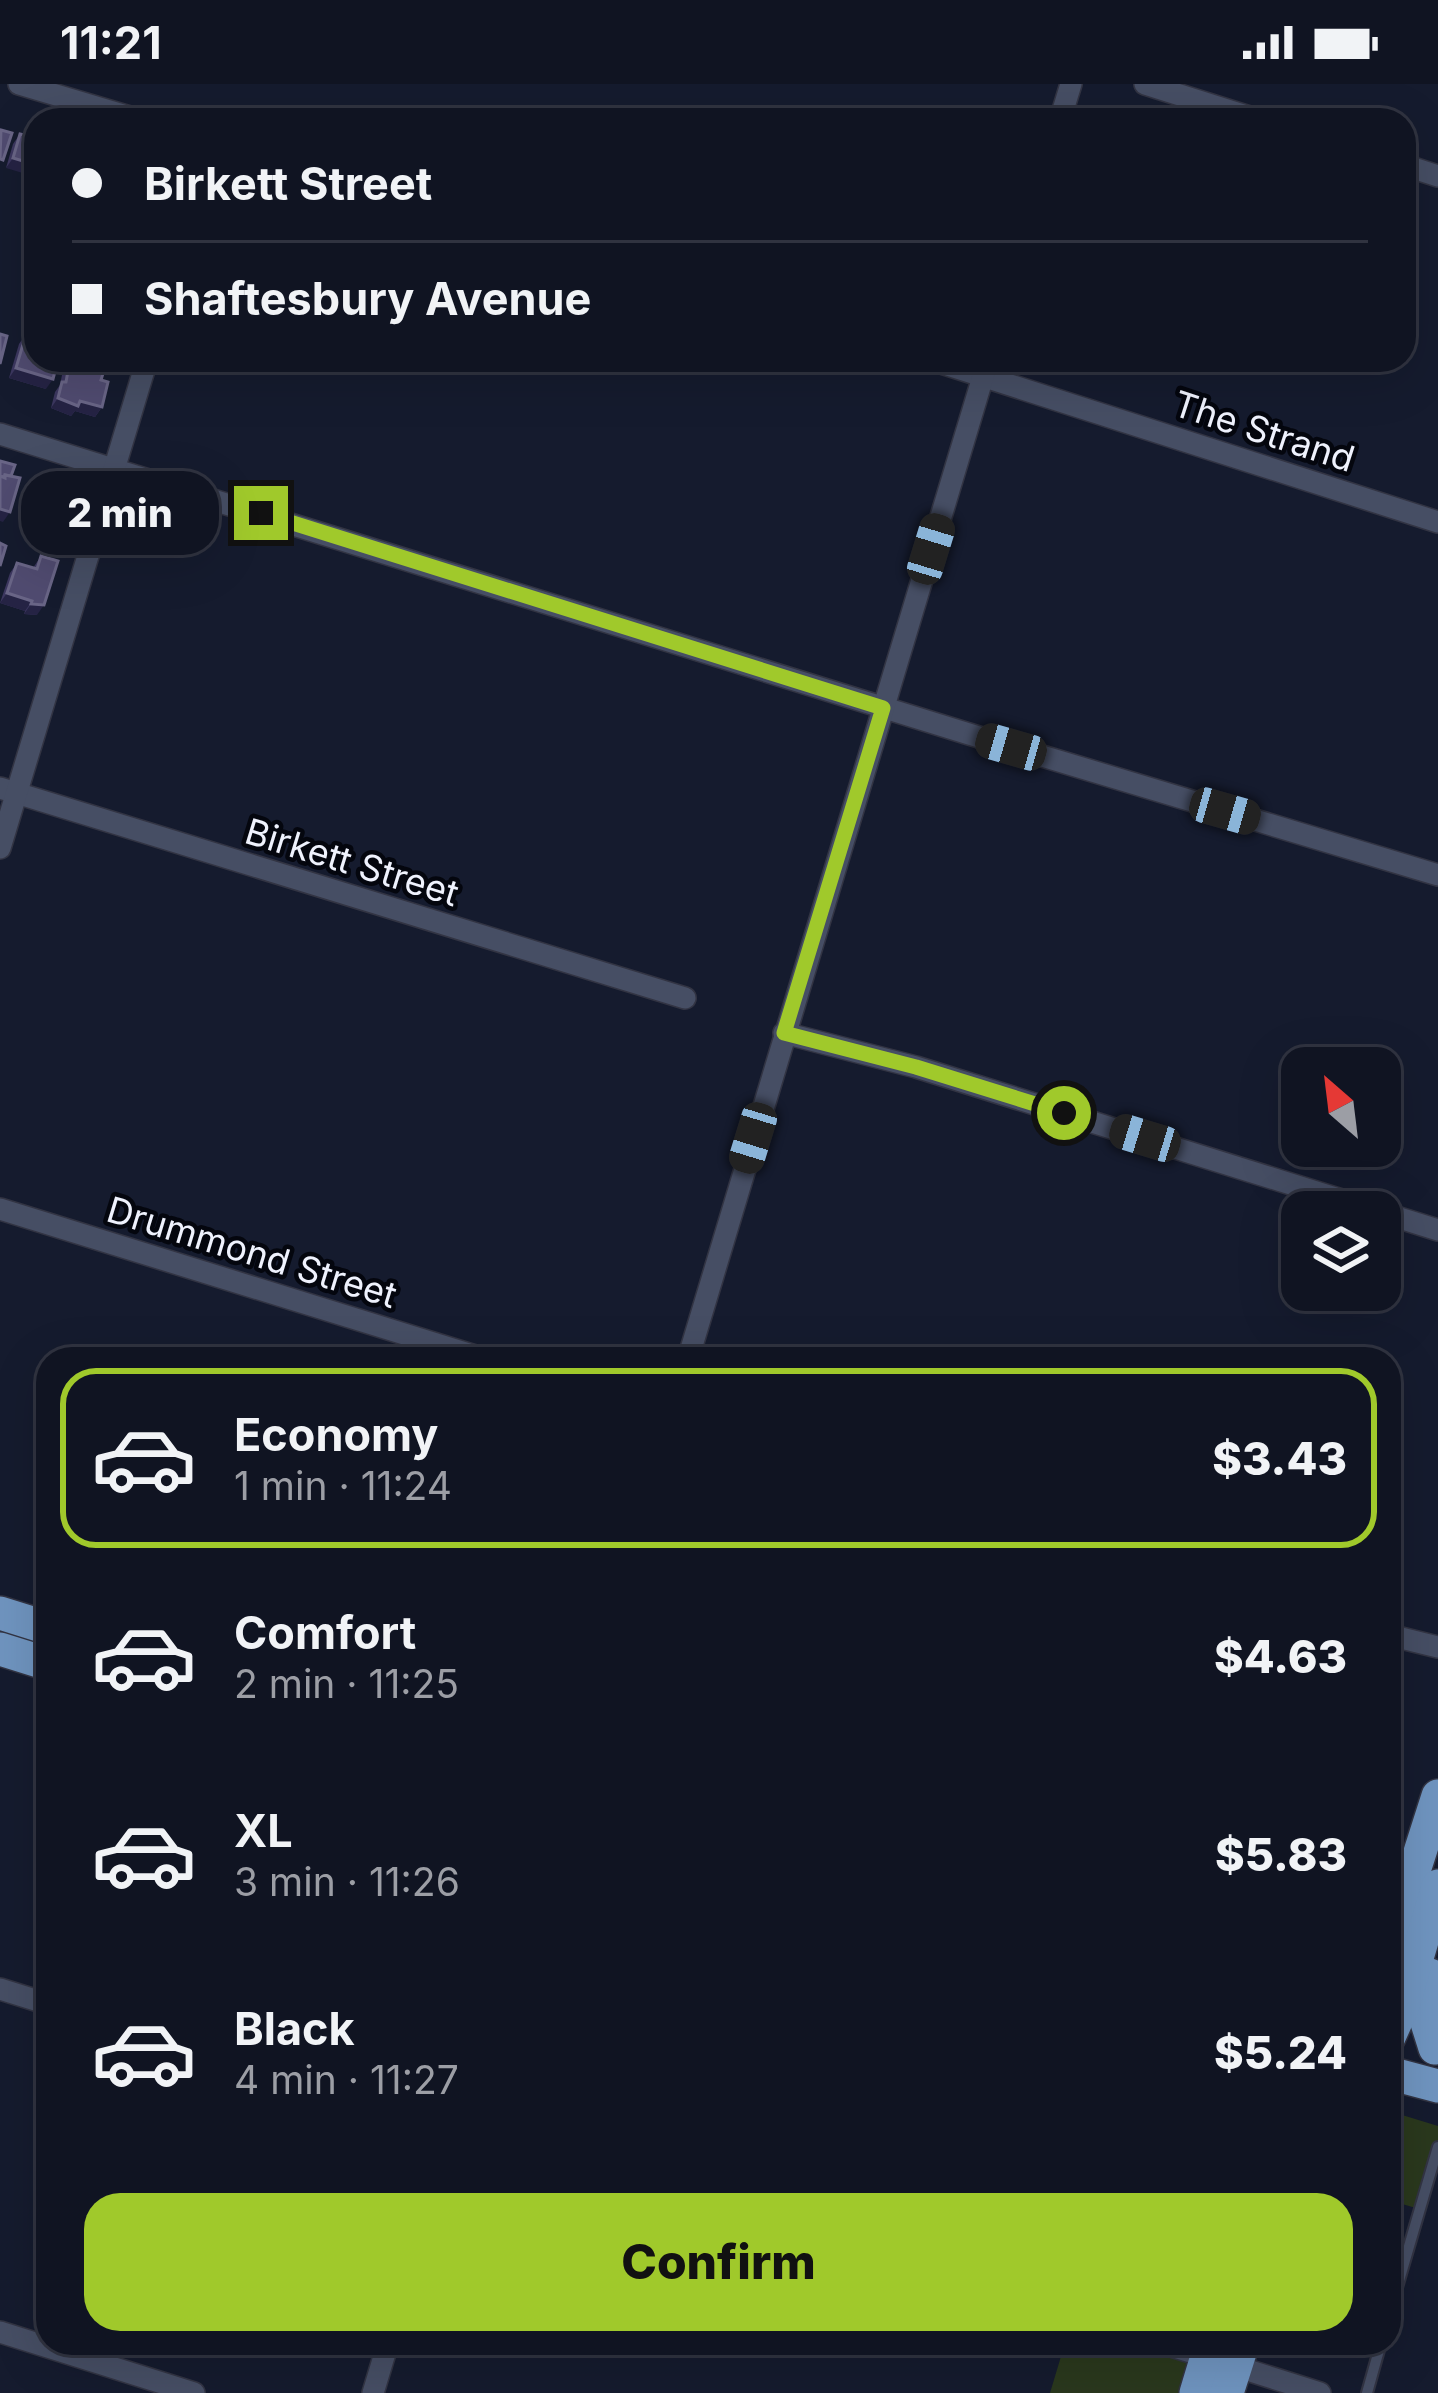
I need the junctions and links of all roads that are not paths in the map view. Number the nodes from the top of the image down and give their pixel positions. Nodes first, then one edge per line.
1 (19, 84) edge
2 (1144, 84) edge
3 (100, 108) edge
4 (1221, 108) edge
5 (143, 372) edge
6 (985, 372) edge
7 (998, 372) edge
8 (0, 434) edge
9 (114, 469) junction
10 (1438, 522) edge
11 (883, 708) junction
12 (8, 791) edge
13 (0, 848) edge
14 (1438, 874) edge
15 (685, 998) dead end
16 (784, 1033) junction
17 (0, 1209) edge
18 (1438, 1230) edge
19 (446, 1347) edge
20 (692, 1347) edge
21 (0, 1613) edge
22 (36, 1624) edge
23 (1401, 1637) edge
24 (1438, 1647) edge
25 (0, 1649) edge
26 (36, 1660) edge
27 (1438, 1796) edge
28 (1438, 1886) edge
29 (1401, 1912) edge
30 (1438, 1944) edge
31 (0, 1989) edge
32 (36, 2000) edge
33 (1401, 2010) edge
34 (1401, 2037) edge
35 (1436, 2048) edge
36 (1401, 2076) edge
37 (1438, 2086) edge
38 (1438, 2147) edge
39 (1401, 2274) edge
40 (0, 2332) edge
41 (36, 2343) edge
42 (73, 2355) edge
43 (384, 2355) edge
44 (1378, 2355) edge
45 (1224, 2360) edge
46 (194, 2393) edge
47 (373, 2393) edge
48 (1196, 2393) edge
49 (1320, 2393) edge
50 (1367, 2393) edge

1 - 3 street
2 - 4 street
5 - 9 street
6 - 11 street
7 - 10 street, The Strand
8 - 9 street
9 - 11 street
9 - 12 street
11 - 14 street
11 - 16 street
12 - 13 street
12 - 15 street, Birkett Street
16 - 18 street
16 - 20 street
17 - 19 street, Drummond Street
21 - 22 main road
23 - 24 street
25 - 26 main road
27 - 29 main road
28 - 33 main road
30 - 35 main road
31 - 32 street
34 - 35 main road
36 - 37 main road
38 - 39 lane
40 - 41 street
42 - 46 street
43 - 47 street
44 - 50 lane
45 - 48 main road
45 - 49 street

